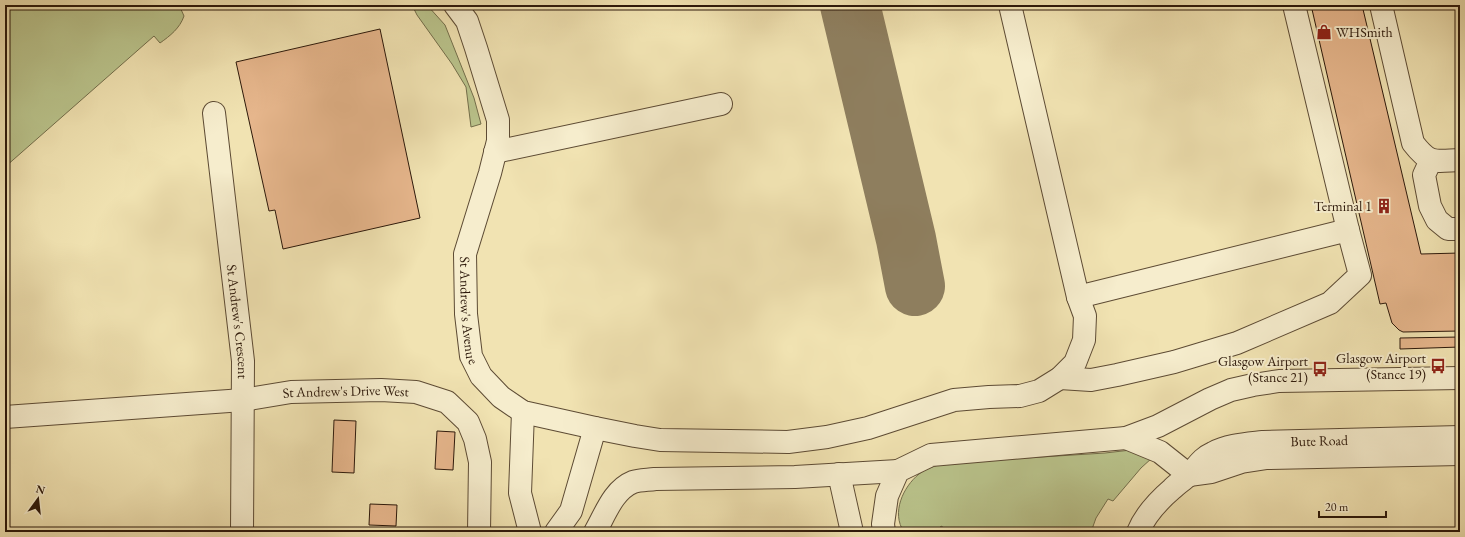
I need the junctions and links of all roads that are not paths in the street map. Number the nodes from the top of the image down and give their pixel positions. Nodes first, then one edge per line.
1 (455, 5) edge
2 (1010, 5) edge
3 (1294, 5) edge
4 (1381, 5) edge
5 (721, 104) dead end
6 (214, 113) dead end
7 (495, 152) junction
8 (1431, 160) junction
9 (1460, 160) edge
10 (1460, 229) edge
11 (1348, 230) junction
12 (1078, 297) junction
13 (1060, 378) junction
14 (1460, 378) edge
15 (243, 400) junction
16 (523, 412) junction
17 (5, 418) edge
18 (595, 428) junction
19 (1126, 438) junction
20 (1460, 438) edge
21 (1460, 454) edge
22 (898, 471) junction
23 (839, 474) junction
24 (1189, 475) junction
25 (242, 532) edge
26 (479, 532) edge
27 (530, 532) edge
28 (556, 532) edge
29 (595, 532) edge
30 (852, 532) edge
31 (884, 532) edge
32 (1138, 532) edge

1 - 7 street, St Andrew's Avenue
2 - 12 street
3 - 11 street
4 - 8 street
5 - 7 street
6 - 15 street, St Andrew's Crescent
7 - 16 street, St Andrew's Avenue
8 - 9 street
8 - 10 street
11 - 12 street
11 - 13 street
12 - 13 street
13 - 18 street
14 - 19 street
15 - 17 street, St Andrew's Drive West
15 - 25 street, St Andrew's Crescent
15 - 26 street, St Andrew's Drive West
16 - 18 street
16 - 27 street
18 - 28 street
19 - 22 street
19 - 24 street
20 - 24 street, Bute Road
21 - 24 street, Bute Road
22 - 23 street
22 - 31 street
23 - 29 street
23 - 30 street
24 - 32 street, Bute Road

